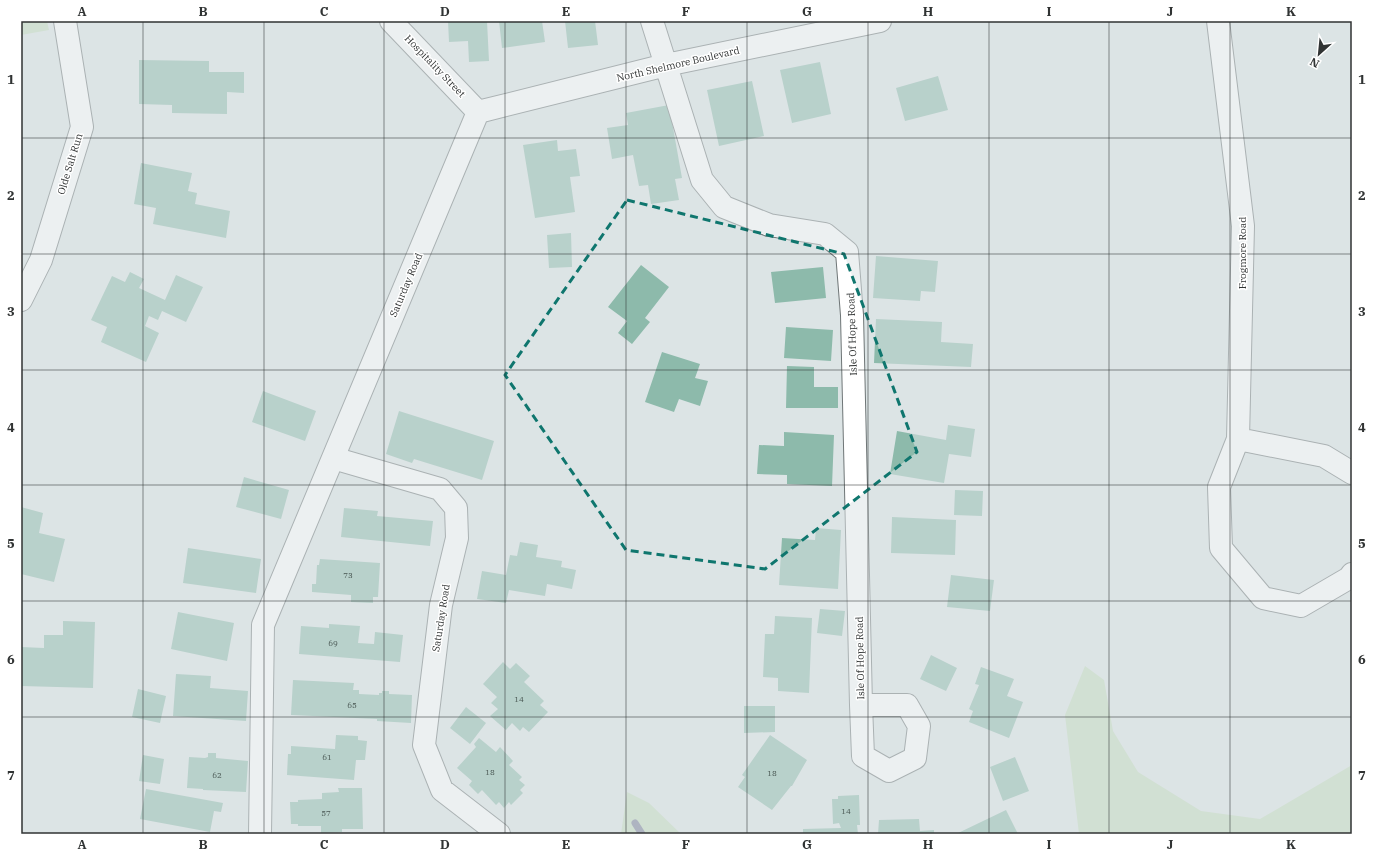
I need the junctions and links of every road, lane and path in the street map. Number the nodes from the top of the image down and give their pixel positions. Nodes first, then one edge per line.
1 (65, 21) edge
2 (391, 21) edge
3 (652, 21) edge
4 (880, 21) edge
5 (1218, 21) edge
6 (666, 65) junction
7 (478, 112) junction
8 (21, 300) edge
9 (1238, 439) junction
10 (333, 458) junction
11 (1352, 473) edge
12 (1352, 574) edge
13 (861, 705) dead end
14 (260, 834) edge
15 (499, 834) edge

1 - 8 street, Olde Salt Run
2 - 7 street, Hospitality Street
3 - 6 street, Isle Of Hope Road
4 - 6 street, North Shelmore Boulevard
5 - 9 street, Frogmore Road
6 - 7 street, North Shelmore Boulevard
6 - 13 street, Isle Of Hope Road
7 - 10 street, Saturday Road
9 - 11 street
9 - 12 street, Frogmore Road
10 - 14 street, Saturday Road
10 - 15 street, Saturday Road

